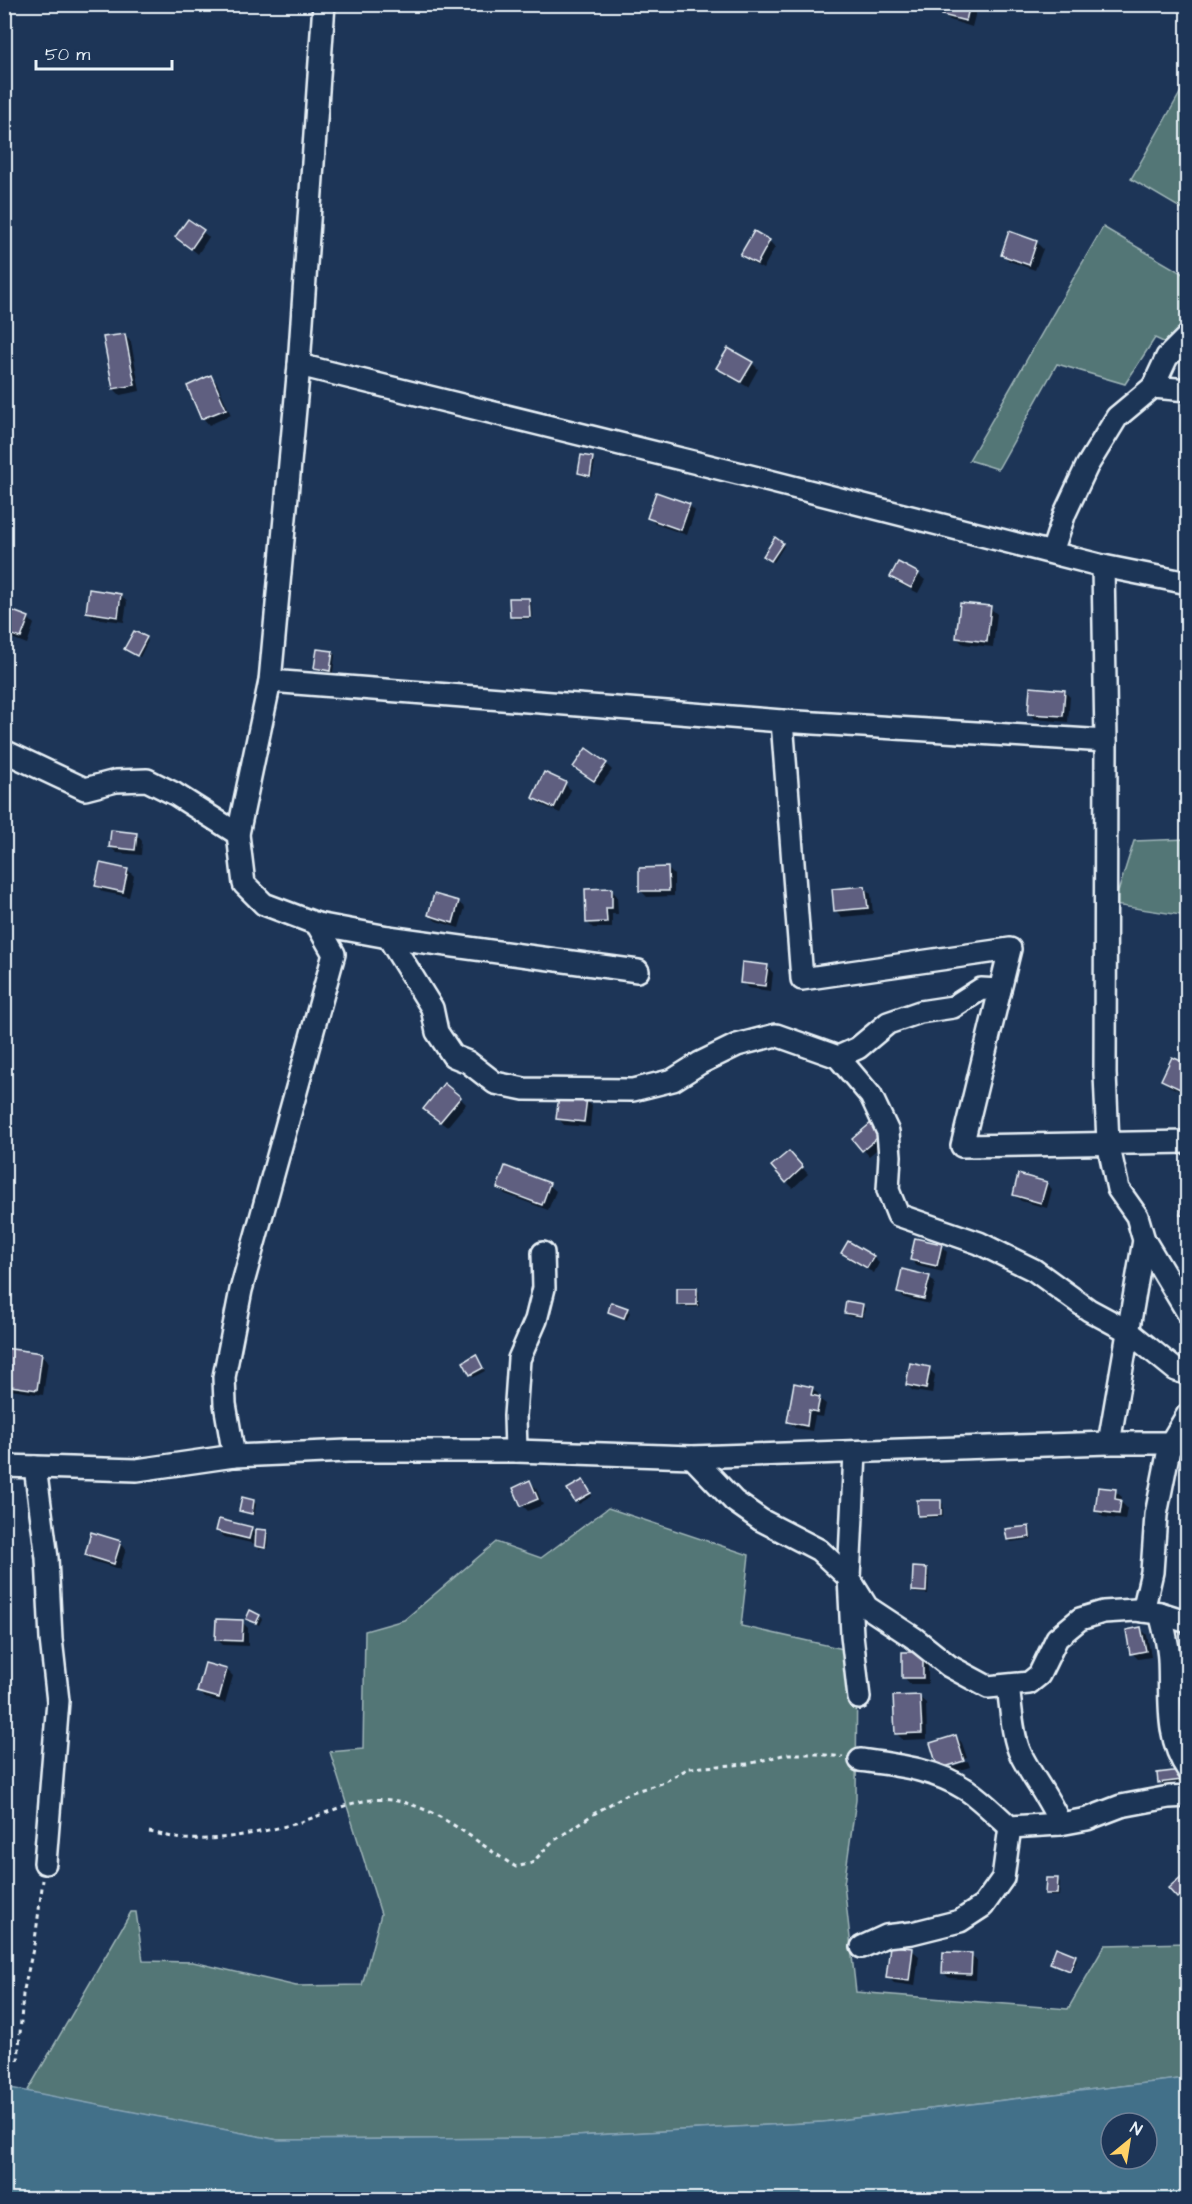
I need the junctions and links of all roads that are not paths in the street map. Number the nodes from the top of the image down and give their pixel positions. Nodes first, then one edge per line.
1 (324, 4) edge
2 (1188, 336) edge
3 (299, 365) junction
4 (1153, 387) junction
5 (1188, 390) edge
6 (1052, 552) junction
7 (1103, 566) junction
8 (1188, 583) edge
9 (270, 681) junction
10 (782, 722) junction
11 (1106, 741) junction
12 (4, 751) edge
13 (238, 834) junction
14 (317, 924) junction
15 (388, 937) junction
16 (638, 971) dead end
17 (1000, 990) junction
18 (838, 1057) junction
19 (1188, 1142) edge
20 (1108, 1143) junction
21 (1144, 1240) junction
22 (543, 1253) dead end
23 (1188, 1313) edge
24 (1128, 1330) junction
25 (1188, 1374) edge
26 (1188, 1414) edge
27 (1109, 1443) junction
28 (1179, 1444) edge
29 (516, 1451) junction
30 (855, 1453) junction
31 (234, 1456) junction
32 (692, 1457) junction
33 (4, 1466) edge
34 (35, 1467) junction
35 (849, 1578) junction
36 (1151, 1612) junction
37 (1188, 1622) edge
38 (1008, 1686) junction
39 (859, 1698) dead end
40 (860, 1760) road end
41 (1188, 1770) edge
42 (1188, 1796) edge
43 (1060, 1824) junction
44 (1010, 1827) junction
45 (45, 1863) road end
46 (862, 1947) dead end

1 - 3 street
2 - 4 street
3 - 6 street
3 - 9 street
4 - 5 street
4 - 6 street
6 - 7 street
7 - 8 street
7 - 11 street
9 - 10 street
9 - 13 street
10 - 11 street
10 - 17 street
11 - 20 street
12 - 13 street
13 - 14 street
14 - 15 street
14 - 31 street
15 - 16 street
15 - 18 street
17 - 18 street
17 - 20 street
18 - 24 street
19 - 20 street
20 - 21 street
21 - 23 street
21 - 24 street
22 - 29 street
24 - 25 street
24 - 27 street
26 - 28 street
27 - 28 street
27 - 30 street
28 - 36 street
29 - 31 street
29 - 32 street
30 - 32 street
30 - 35 street
31 - 34 street
32 - 35 street
33 - 34 street
34 - 45 street
35 - 38 street
35 - 39 street
36 - 37 street
36 - 38 street
36 - 41 street
38 - 43 street
40 - 44 street
42 - 43 street
43 - 44 street
44 - 46 street

